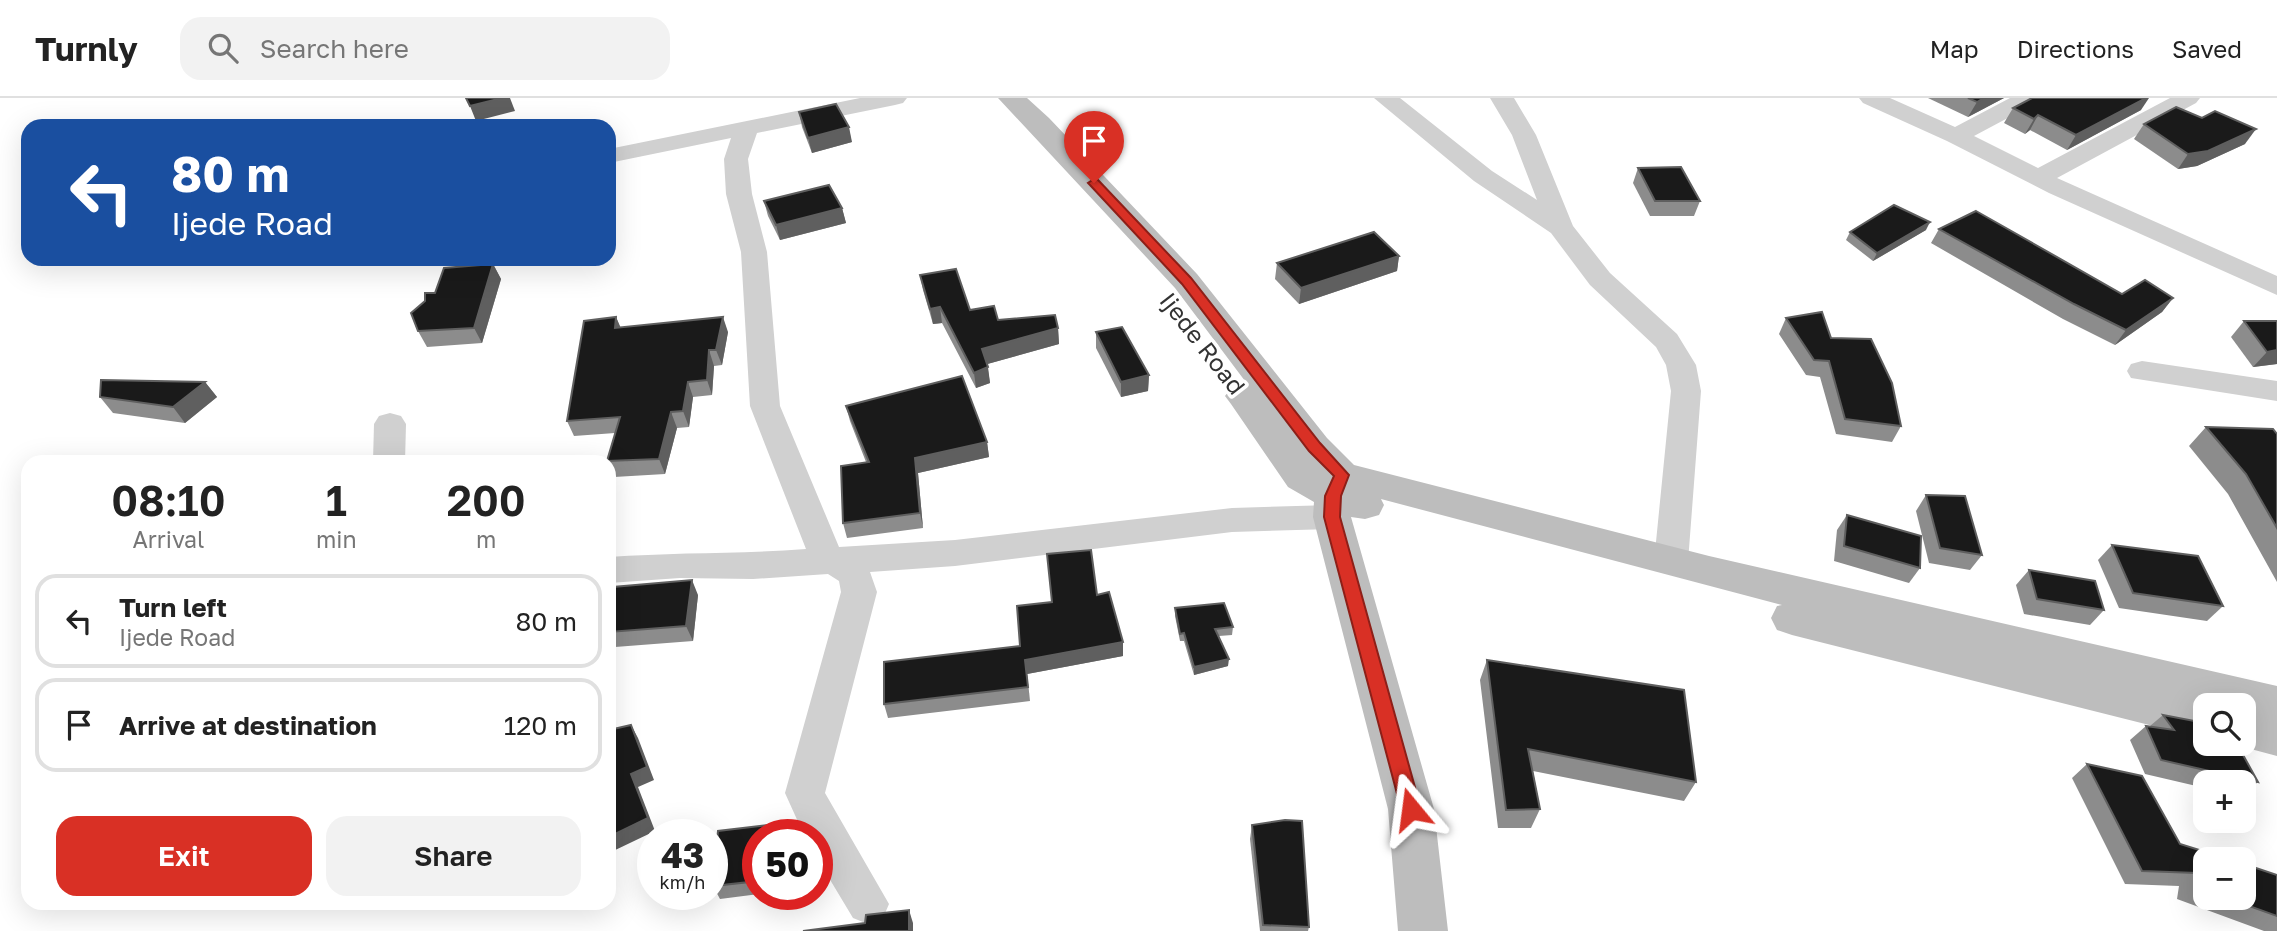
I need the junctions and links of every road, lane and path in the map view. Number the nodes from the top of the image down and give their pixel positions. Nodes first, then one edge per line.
1 (895, 98) edge
2 (984, 98) edge
3 (1011, 98) edge
4 (1386, 98) edge
5 (1502, 98) edge
6 (1871, 98) edge
7 (2028, 98) edge
8 (2188, 98) edge
9 (747, 127) junction
10 (1956, 136) junction
11 (616, 155) edge
12 (2039, 177) junction
13 (1560, 227) junction
14 (2277, 286) edge
15 (2142, 370) dead end
16 (2277, 391) edge
17 (390, 424) dead end
18 (389, 455) edge
19 (1336, 496) junction
20 (828, 561) junction
21 (1671, 562) junction
22 (616, 570) edge
23 (2277, 705) edge
24 (2193, 717) edge
25 (2256, 732) edge
26 (2277, 737) edge
27 (868, 904) dead end
28 (1423, 931) edge

1 - 9 street
2 - 19 main road, Ijede Road
3 - 19 main road, Ijede Road
4 - 13 street
5 - 13 street
6 - 10 street
7 - 10 street
8 - 12 street
9 - 11 street
9 - 20 street
10 - 12 street
12 - 14 street
13 - 21 street
15 - 16 street
17 - 18 street
19 - 20 street
19 - 21 main road
19 - 24 main road
19 - 28 main road, Ijede Road
20 - 22 street
20 - 27 street
21 - 23 main road
25 - 26 main road

